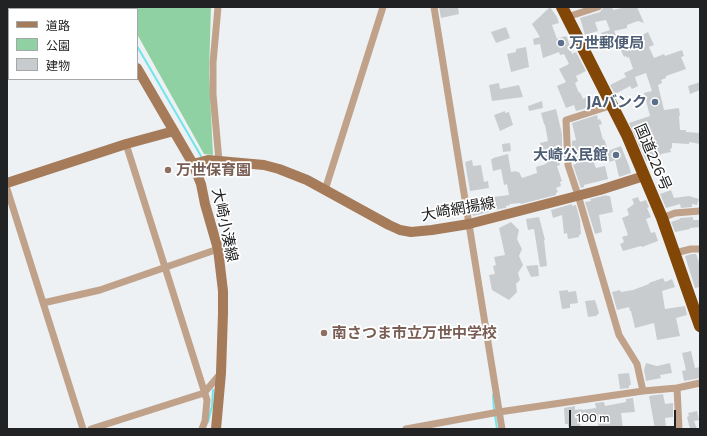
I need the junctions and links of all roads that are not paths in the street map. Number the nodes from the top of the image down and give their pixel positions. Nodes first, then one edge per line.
1 (218, 7) edge
2 (383, 7) edge
3 (434, 7) edge
4 (598, 7) edge
5 (565, 12) edge
6 (138, 70) edge
7 (613, 105) junction
8 (174, 130) junction
9 (126, 144) junction
10 (219, 161) junction
11 (193, 164) junction
12 (644, 176) junction
13 (7, 183) edge
14 (7, 189) edge
15 (325, 190) junction
16 (578, 195) junction
17 (700, 211) edge
18 (662, 218) junction
19 (469, 224) junction
20 (218, 249) junction
21 (700, 249) edge
22 (675, 253) junction
23 (165, 268) junction
24 (43, 303) junction
25 (700, 326) edge
26 (221, 373) junction
27 (700, 383) edge
28 (677, 388) junction
29 (643, 391) junction
30 (204, 393) junction
31 (497, 412) junction
32 (83, 429) edge
33 (90, 429) edge
34 (202, 429) edge
35 (216, 429) edge
36 (406, 429) edge
37 (502, 429) edge
38 (679, 429) edge

1 - 10 street
2 - 15 street
3 - 19 street
4 - 5 street
5 - 7 highway, 国道226号
6 - 8 street, 大崎小湊線
7 - 12 highway, 国道226号
7 - 16 street
8 - 9 street
8 - 11 street, 大崎小湊線
9 - 13 street
9 - 23 street
10 - 11 street, 大崎網揚線
10 - 15 street, 大崎網揚線
11 - 20 street, 大崎小湊線
12 - 16 street, 大崎網揚線
12 - 18 highway, 国道226号
14 - 24 street
15 - 19 street, 大崎網揚線
16 - 19 street, 大崎網揚線
16 - 29 street
17 - 18 street
18 - 22 highway, 国道226号
19 - 31 street
20 - 23 street
20 - 26 street, 大崎小湊線
21 - 22 street
22 - 25 highway, 国道226号
23 - 24 street
23 - 30 street
24 - 32 street
26 - 30 street
26 - 35 street, 大崎小湊線
27 - 28 street
28 - 29 street
28 - 38 street
29 - 31 street
30 - 33 street
30 - 34 street
31 - 36 street
31 - 37 street

